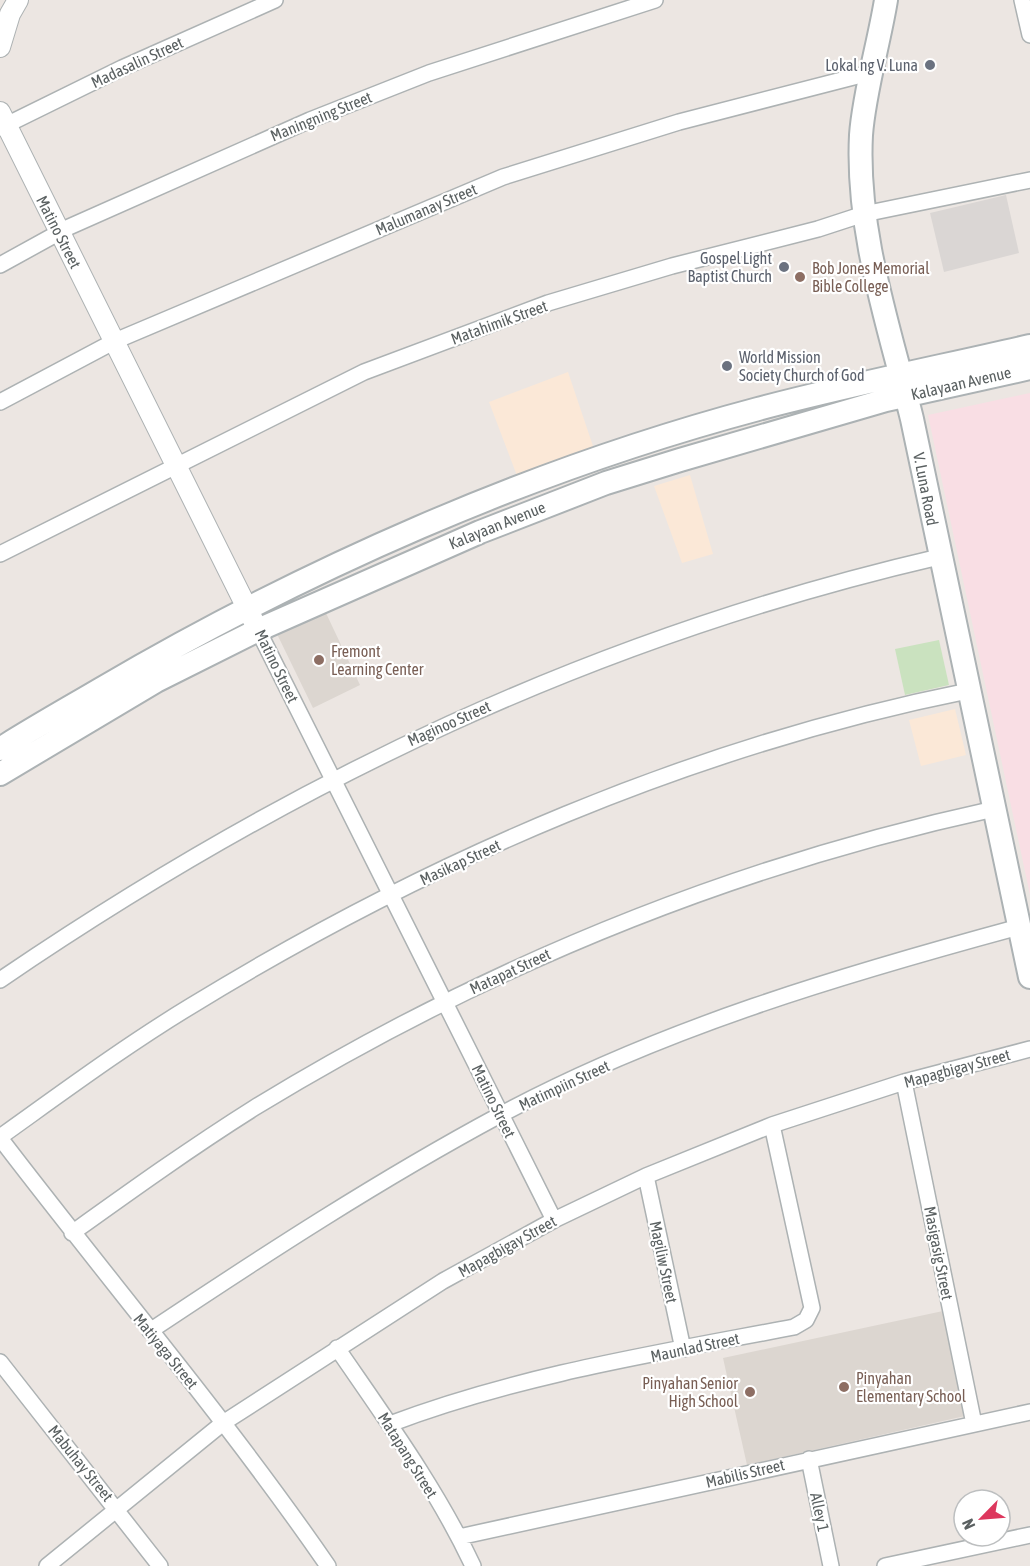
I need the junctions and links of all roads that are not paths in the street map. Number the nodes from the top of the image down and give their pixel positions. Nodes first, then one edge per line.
1 (18, 0) edge
2 (275, 0) edge
3 (655, 0) edge
4 (886, 0) edge
5 (1022, 0) edge
6 (1030, 35) edge
7 (0, 47) edge
8 (873, 72) junction
9 (2, 122) edge
10 (1030, 180) edge
11 (864, 213) junction
12 (59, 232) junction
13 (0, 265) edge
14 (115, 341) junction
15 (1030, 346) edge
16 (1030, 368) edge
17 (903, 385) junction
18 (0, 402) edge
19 (176, 465) junction
20 (0, 554) edge
21 (939, 557) junction
22 (248, 607) junction
23 (258, 630) junction
24 (968, 691) junction
25 (0, 749) edge
26 (0, 774) edge
27 (334, 778) junction
28 (994, 809) junction
29 (392, 894) junction
30 (1018, 927) junction
31 (1030, 977) edge
32 (0, 980) edge
33 (445, 1002) junction
34 (1030, 1049) edge
35 (904, 1082) junction
36 (501, 1115) junction
37 (772, 1125) junction
38 (0, 1138) edge
39 (646, 1176) junction
40 (554, 1220) junction
41 (72, 1233) junction
42 (150, 1331) junction
43 (337, 1348) junction
44 (682, 1349) junction
45 (0, 1362) edge
46 (1030, 1412) edge
47 (224, 1423) junction
48 (390, 1424) junction
49 (974, 1424) junction
50 (809, 1459) junction
51 (117, 1508) junction
52 (1030, 1535) edge
53 (459, 1537) junction
54 (47, 1566) edge
55 (160, 1566) edge
56 (328, 1566) edge
57 (473, 1566) edge
58 (831, 1566) edge
59 (885, 1566) edge

1 - 7 street
2 - 9 street, Madasalin Street
3 - 12 street, Maningning Street
4 - 8 main road, V. Luna Road
5 - 6 street
8 - 11 main road, V. Luna Road
8 - 14 street, Malumanay Street
9 - 12 street, Matino Street
10 - 11 street, Matahimik Street
11 - 17 main road, V. Luna Road
11 - 19 street, Matahimik Street
12 - 13 street, Maningning Street
12 - 14 street, Matino Street
14 - 18 street, Malumanay Street
14 - 19 street, Matino Street
15 - 17 main road, Kalayaan Avenue
16 - 17 main road, Kalayaan Avenue
17 - 21 main road, V. Luna Road
17 - 22 main road, Kalayaan Avenue
17 - 23 main road, Kalayaan Avenue
19 - 20 street, Matahimik Street
19 - 22 street, Matino Street
21 - 24 main road, V. Luna Road
21 - 27 street, Maginoo Street
22 - 23 street, Matino Street
22 - 25 main road, Kalayaan Avenue
23 - 26 main road, Kalayaan Avenue
23 - 27 street, Matino Street
24 - 28 main road, V. Luna Road
24 - 29 street, Masikap Street
27 - 29 street, Matino Street
27 - 32 street, Maginoo Street
28 - 30 main road, V. Luna Road
28 - 33 street, Matapat Street
29 - 33 street, Matino Street
29 - 38 street, Masikap Street
30 - 31 main road, V. Luna Road
30 - 36 street, Matimpiin Street
33 - 36 street, Matino Street
33 - 41 street, Matapat Street
34 - 35 street, Mapagbigay Street
35 - 37 street, Mapagbigay Street
35 - 49 street, Masigasig Street
36 - 40 street, Matino Street
36 - 42 street, Matimpiin Street
37 - 39 street, Mapagbigay Street
37 - 44 street, Maunlad Street
38 - 41 street, Matiyaga Street
39 - 40 street, Mapagbigay Street
39 - 44 street, Magiliw Street
40 - 43 street, Mapagbigay Street
41 - 42 street, Matiyaga Street
42 - 47 street, Matiyaga Street
43 - 47 street, Mapagbigay Street
43 - 48 street, Matapang Street
44 - 48 street, Maunlad Street
45 - 51 street, Mabuhay Street
46 - 49 street, Mabilis Street
47 - 51 street, Mapagbigay Street
47 - 56 street, Matiyaga Street
48 - 53 street, Matapang Street
49 - 50 street, Mabilis Street
50 - 53 street, Mabilis Street
50 - 58 street, Alley 1
51 - 54 street, Mapagbigay Street
51 - 55 street, Mabuhay Street
52 - 59 street
53 - 57 street, Matapang Street

